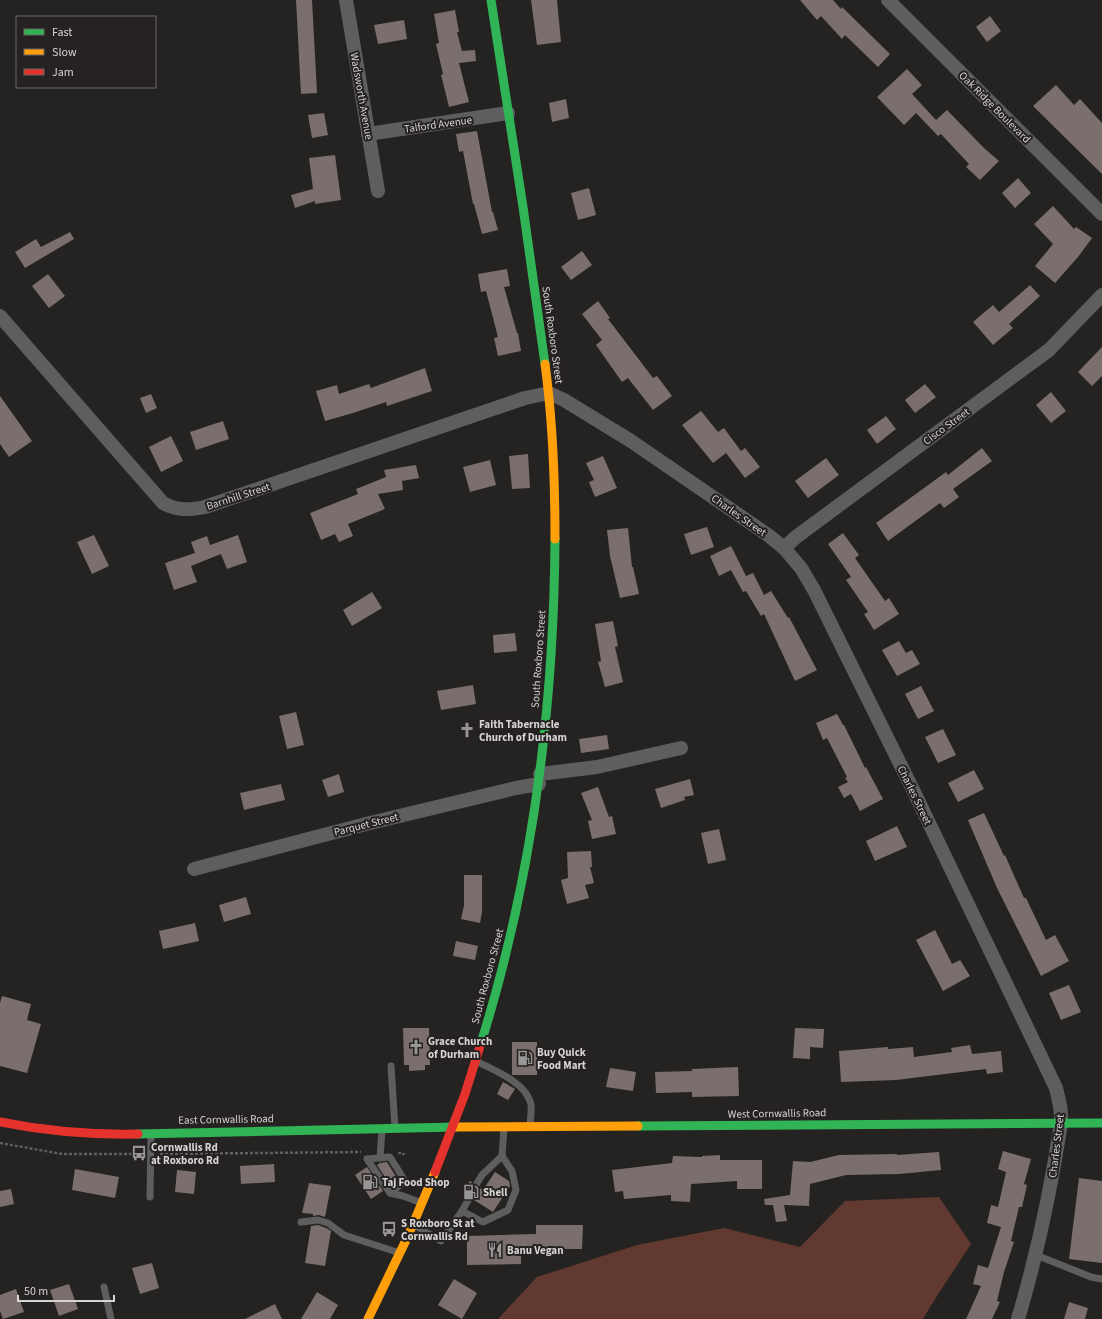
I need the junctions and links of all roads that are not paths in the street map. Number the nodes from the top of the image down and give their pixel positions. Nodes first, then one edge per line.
1 (346, 0) edge
2 (491, 0) edge
3 (888, 0) edge
4 (508, 113) junction
5 (368, 134) junction
6 (378, 191) dead end
7 (1102, 214) edge
8 (1102, 295) edge
9 (0, 316) edge
10 (549, 393) junction
11 (784, 548) junction
12 (682, 748) dead end
13 (539, 779) junction
14 (194, 869) dead end
15 (475, 1061) junction
16 (390, 1066) dead end
17 (0, 1122) edge
18 (1061, 1123) junction
19 (1102, 1123) edge
20 (505, 1126) junction
21 (530, 1126) junction
22 (453, 1127) junction
23 (382, 1128) junction
24 (395, 1128) junction
25 (151, 1133) junction
26 (380, 1155) junction
27 (502, 1156) junction
28 (476, 1185) dead end
29 (390, 1193) junction
30 (150, 1197) dead end
31 (470, 1197) dead end
32 (422, 1203) junction
33 (462, 1211) junction
34 (301, 1222) dead end
35 (413, 1224) junction
36 (400, 1253) junction
37 (1036, 1255) junction
38 (1102, 1278) edge
39 (104, 1287) dead end
40 (111, 1319) edge
41 (368, 1319) edge
42 (1018, 1319) edge

1 - 5 street, Wadsworth Avenue
2 - 4 street, South Roxboro Street
3 - 7 street, Oak Ridge Boulevard
4 - 5 street, Talford Avenue
4 - 10 street, South Roxboro Street
5 - 6 street, Wadsworth Avenue
8 - 11 street, Cisco Street
9 - 10 street, Barnhill Street
10 - 11 street, Charles Street
10 - 13 street, South Roxboro Street
11 - 18 street, Charles Street
12 - 13 street, Parquet Street
13 - 14 street, Parquet Street
13 - 15 street, South Roxboro Street
15 - 21 lane
15 - 22 street, South Roxboro Street
16 - 24 lane
17 - 25 street, East Cornwallis Road
18 - 19 street, West Cornwallis Road
18 - 21 street, West Cornwallis Road
18 - 37 street, Charles Street
20 - 21 street, West Cornwallis Road
20 - 22 street, West Cornwallis Road
20 - 27 lane
22 - 24 street, East Cornwallis Road
22 - 32 street, South Roxboro Street
23 - 24 street, East Cornwallis Road
23 - 25 street, East Cornwallis Road
23 - 26 lane
25 - 30 lane
26 - 29 lane
26 - 29 lane
27 - 28 lane
27 - 33 lane
29 - 32 lane
31 - 33 lane
32 - 35 street, South Roxboro Street
33 - 35 lane
34 - 36 lane
35 - 36 street, South Roxboro Street
36 - 41 street, South Roxboro Street
37 - 38 lane
37 - 42 street, Charles Street
39 - 40 lane

